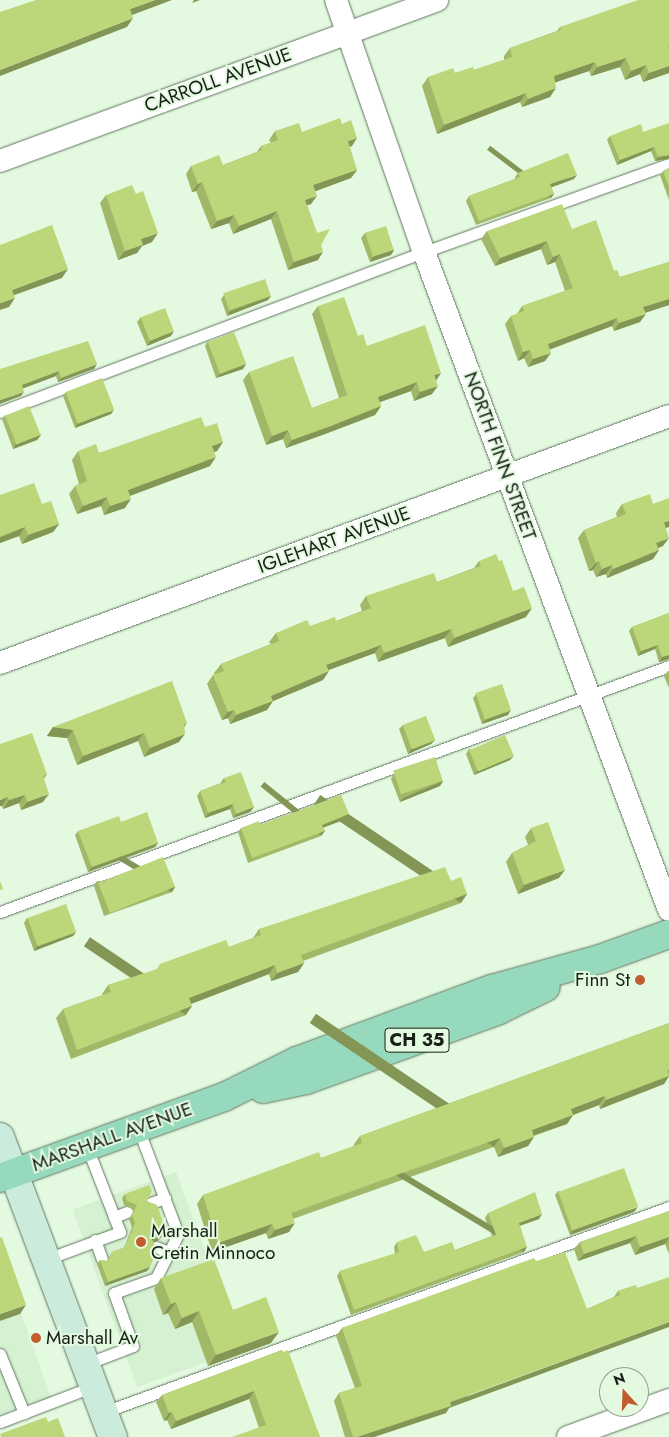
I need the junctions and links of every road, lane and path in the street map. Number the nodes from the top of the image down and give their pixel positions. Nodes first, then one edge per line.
1 (336, 0) edge
2 (437, 0) edge
3 (349, 34) junction
4 (0, 161) edge
5 (669, 164) edge
6 (424, 252) junction
7 (0, 412) edge
8 (669, 416) edge
9 (508, 476) junction
10 (0, 664) edge
11 (669, 666) edge
12 (589, 695) junction
13 (669, 910) edge
14 (0, 912) edge
15 (669, 934) edge
16 (138, 1128) junction
17 (0, 1136) edge
18 (87, 1147) junction
19 (7, 1175) edge
20 (165, 1198) junction
21 (151, 1203) edge
22 (669, 1207) edge
23 (126, 1212) dead end
24 (114, 1217) junction
25 (95, 1240) junction
26 (156, 1247) edge
27 (169, 1252) junction
28 (47, 1259) junction
29 (102, 1259) edge
30 (0, 1354) edge
31 (90, 1375) junction
32 (669, 1400) edge
33 (24, 1413) junction
34 (0, 1422) edge
35 (109, 1425) edge
36 (568, 1437) edge

1 - 3 street, NORTH FINN STREET
2 - 3 street, CARROLL AVENUE
3 - 4 street, CARROLL AVENUE
3 - 6 street, NORTH FINN STREET
5 - 6 lane
6 - 7 lane
6 - 9 street, NORTH FINN STREET
8 - 9 street, IGLEHART AVENUE
9 - 10 street, IGLEHART AVENUE
9 - 12 street, NORTH FINN STREET
11 - 12 lane
12 - 13 street, NORTH FINN STREET
12 - 14 lane
15 - 16 main road, MARSHALL AVENUE / CH 35
16 - 18 main road, MARSHALL AVENUE / CH 35
16 - 20 lane
17 - 19 main road
18 - 19 main road, MARSHALL AVENUE / CH 35
18 - 24 lane
19 - 28 main road
20 - 21 lane
20 - 27 lane
22 - 35 lane
23 - 24 lane
24 - 25 lane
25 - 28 lane
25 - 29 lane
26 - 27 lane
27 - 31 lane
28 - 31 main road
30 - 33 lane
31 - 33 lane
31 - 35 main road
32 - 36 street
33 - 34 lane

